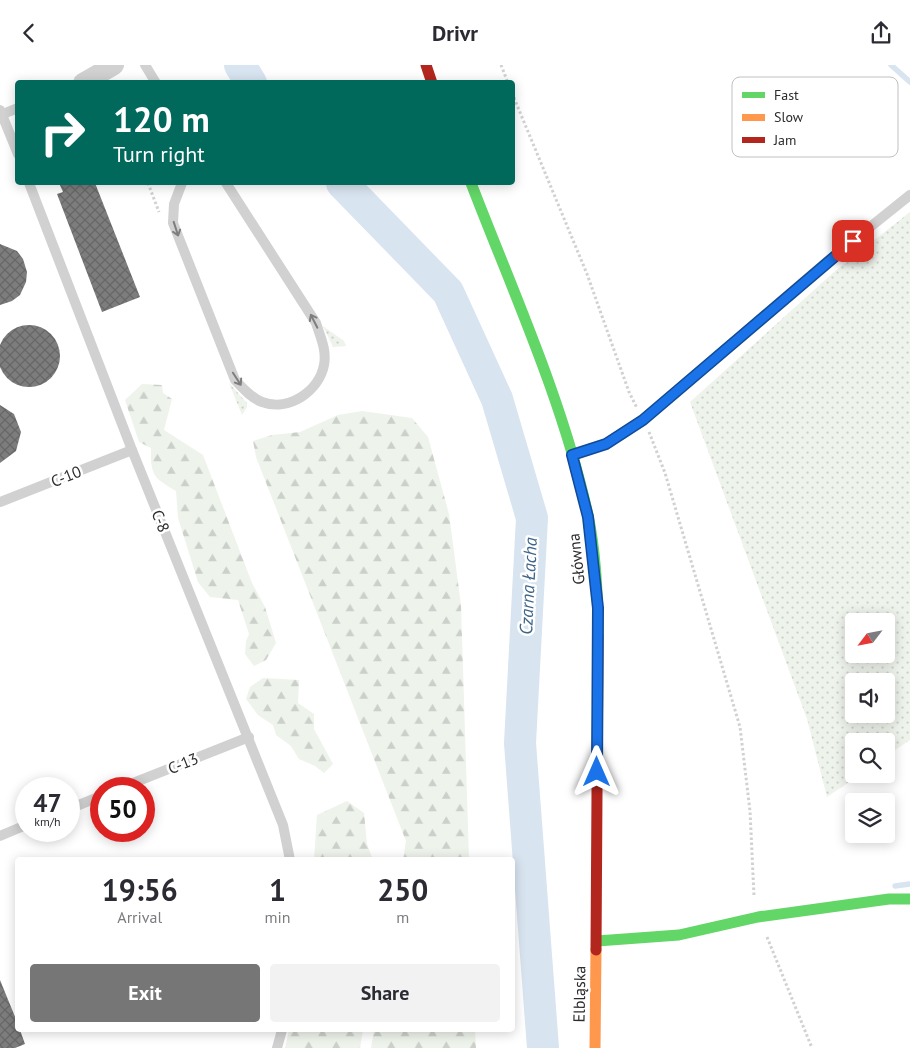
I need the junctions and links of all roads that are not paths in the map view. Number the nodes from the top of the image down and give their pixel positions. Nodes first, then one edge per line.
1 (114, 65) edge
2 (144, 65) edge
3 (426, 65) edge
4 (88, 80) edge
5 (154, 80) edge
6 (431, 80) edge
7 (15, 109) edge
8 (1, 113) edge
9 (15, 147) edge
10 (29, 185) edge
11 (181, 185) edge
12 (227, 185) edge
13 (473, 185) edge
14 (910, 195) edge
15 (132, 450) junction
16 (572, 455) junction
17 (0, 502) edge
18 (249, 737) junction
19 (148, 777) edge
20 (15, 830) edge
21 (0, 836) edge
22 (289, 857) edge
23 (910, 899) edge
24 (597, 941) junction
25 (281, 1032) edge
26 (277, 1048) edge
27 (594, 1048) edge

1 - 4 street
2 - 5 lane
3 - 6 main road
7 - 8 lane
8 - 9 lane
10 - 15 lane, C-8
11 -> 12 lane
13 - 16 main road, Główna
14 - 16 lane
15 - 17 lane, C-10
15 - 18 lane, C-8
16 - 24 main road, Główna
18 - 19 lane, C-13
18 - 22 lane, C-8
20 - 21 lane
23 - 24 main road
24 - 27 main road, Elbląska
25 - 26 lane

